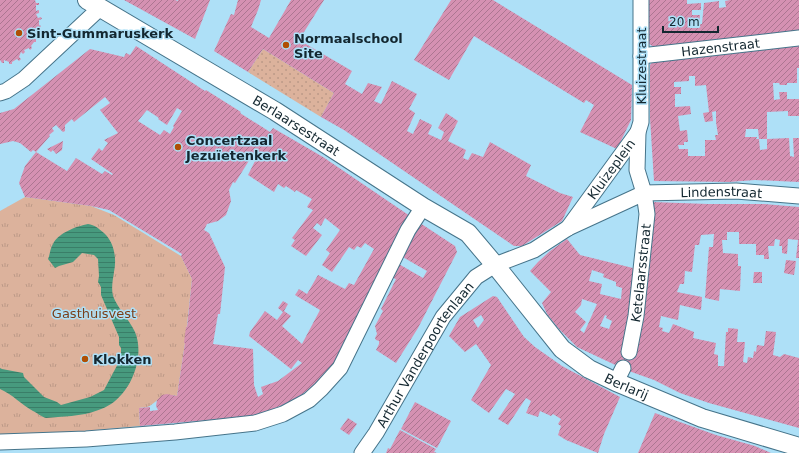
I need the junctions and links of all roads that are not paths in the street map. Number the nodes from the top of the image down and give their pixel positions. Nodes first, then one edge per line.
1 (641, 0) edge
2 (94, 4) edge
3 (799, 38) edge
4 (641, 56) junction
5 (0, 93) edge
6 (638, 132) junction
7 (644, 193) junction
8 (799, 196) edge
9 (423, 207) junction
10 (568, 228) junction
11 (495, 265) junction
12 (629, 352) dead end
13 (0, 442) edge
14 (799, 447) edge
15 (362, 453) edge

1 - 4 street, Kluizestraat
2 - 5 street
2 - 9 street, Berlaarsestraat
3 - 4 street, Hazenstraat
4 - 6 street, Kluizestraat
6 - 7 street, Kluizeplein
6 - 10 street, Kluizeplein
7 - 8 street, Lindenstraat
7 - 10 street, Kluizeplein
7 - 12 street, Ketelaarsstraat
9 - 11 street, Berlaarsestraat
9 - 13 street
10 - 11 street, Kluizeplein
11 - 14 street, Berlarij
11 - 15 street, Arthur Vanderpoortenlaan

